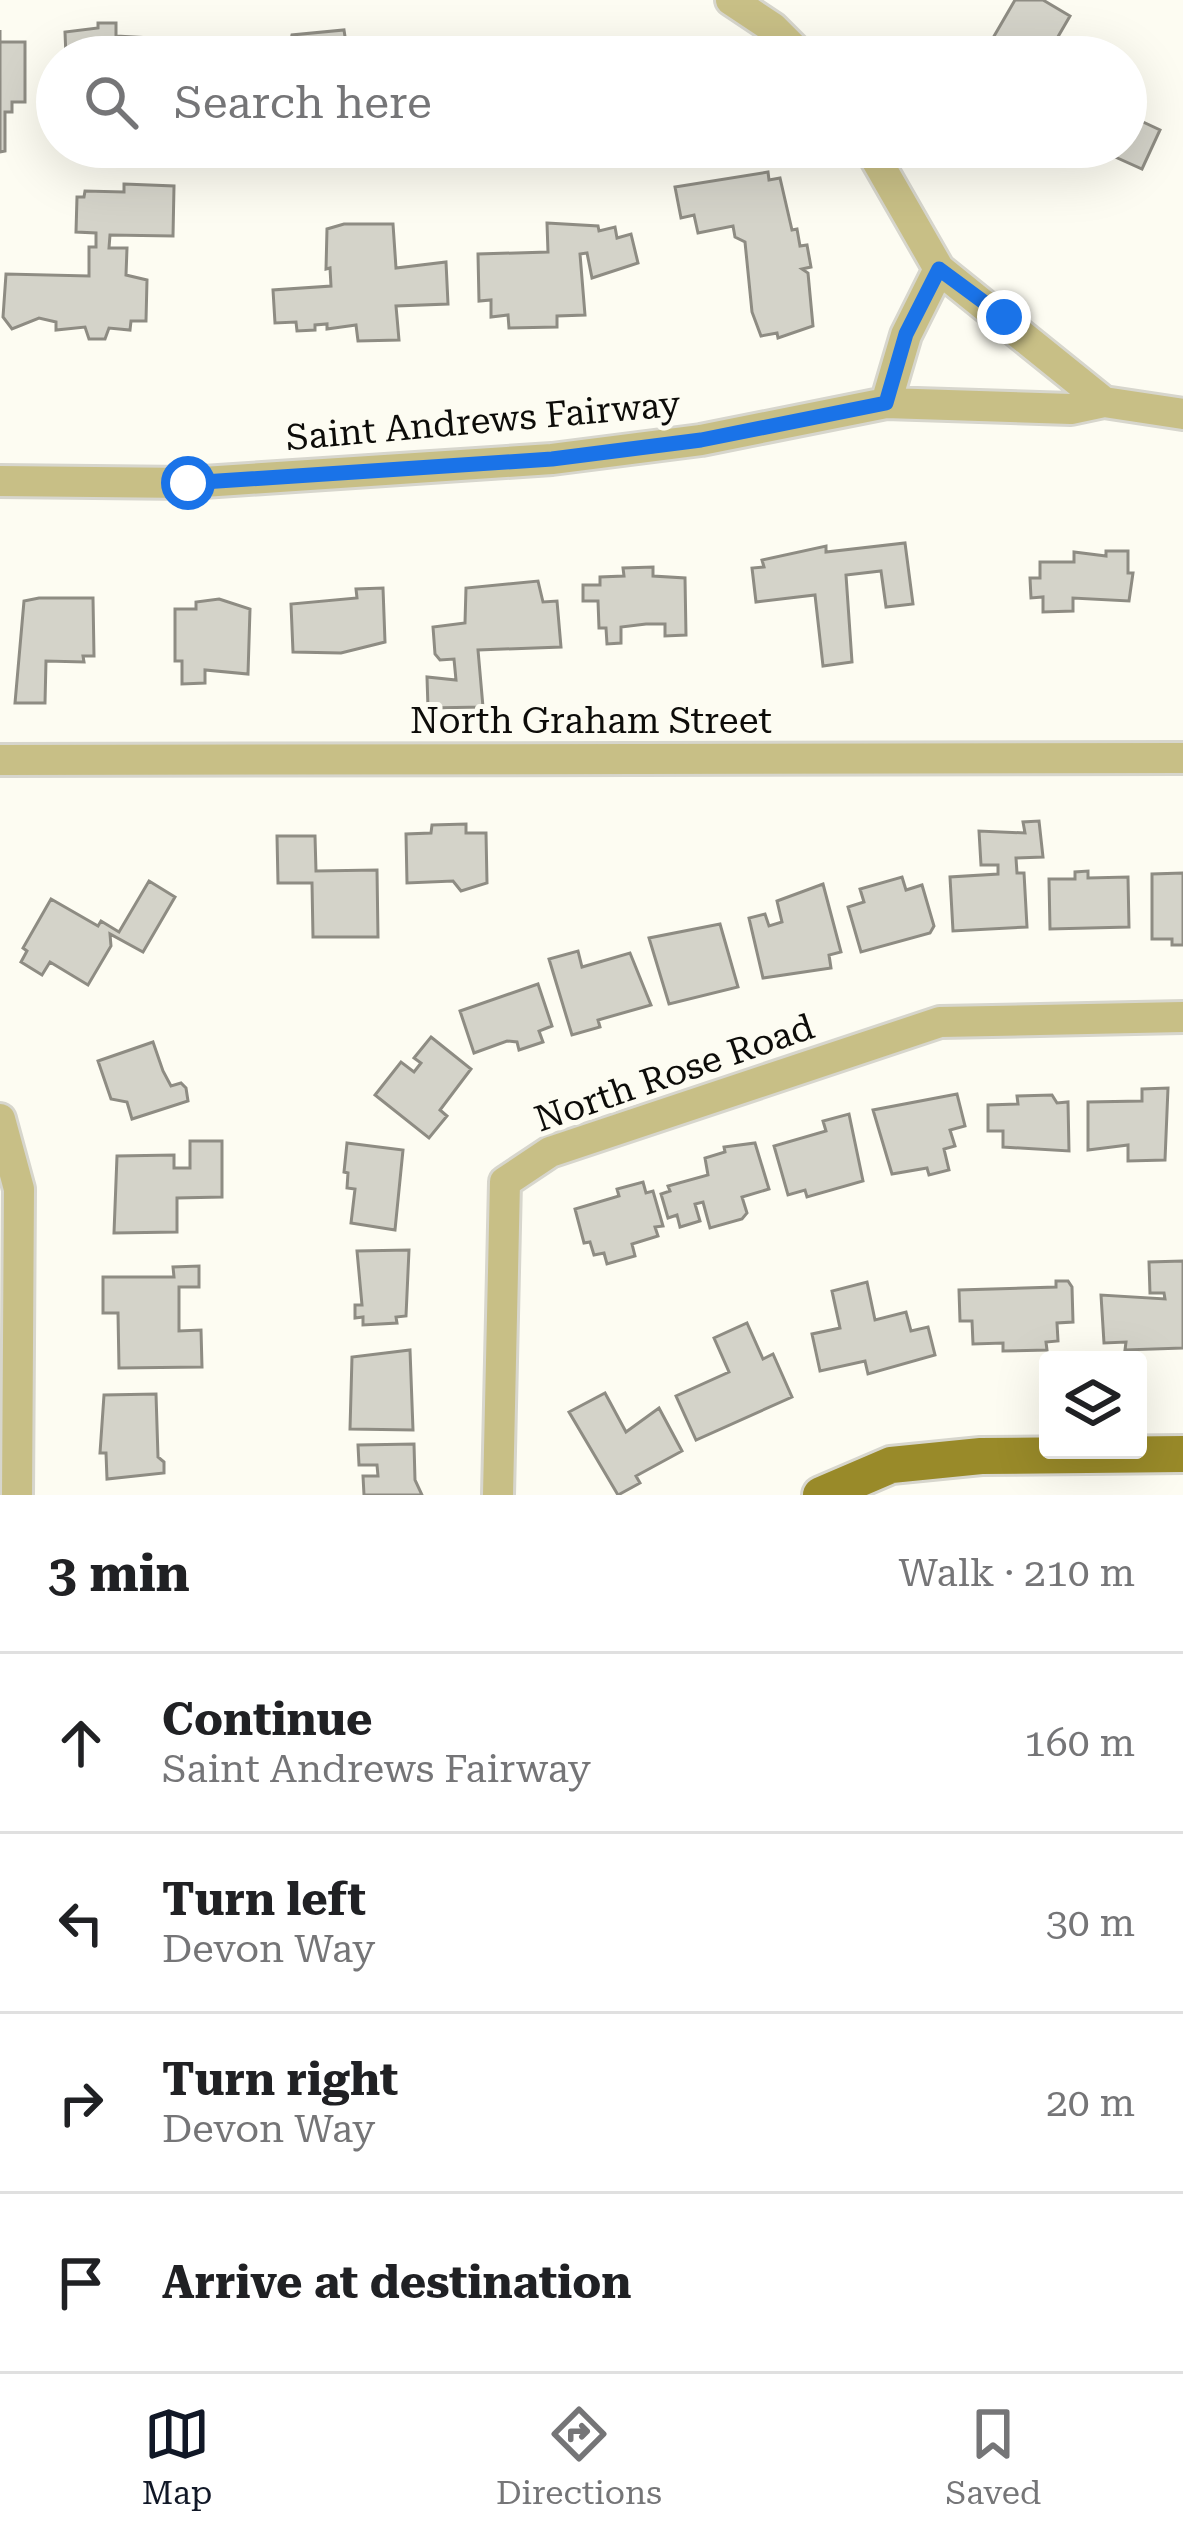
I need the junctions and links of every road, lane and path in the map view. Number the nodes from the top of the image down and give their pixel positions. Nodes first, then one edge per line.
1 (731, 0) edge
2 (781, 36) edge
3 (881, 168) edge
4 (939, 269) junction
5 (1105, 402) junction
6 (886, 403) junction
7 (1183, 414) edge
8 (0, 481) edge
9 (1183, 758) edge
10 (0, 760) edge
11 (1183, 1017) edge
12 (0, 1119) edge
13 (1183, 1454) edge
14 (17, 1495) edge
15 (498, 1495) edge
16 (821, 1495) edge

1 - 2 street
3 - 4 street
4 - 5 street
4 - 6 street
5 - 6 street, Saint Andrews Fairway
5 - 7 street, Saint Andrews Fairway
6 - 8 street, Saint Andrews Fairway
9 - 10 street, North Graham Street
11 - 15 street, North Rose Road
12 - 14 street
13 - 16 main road

